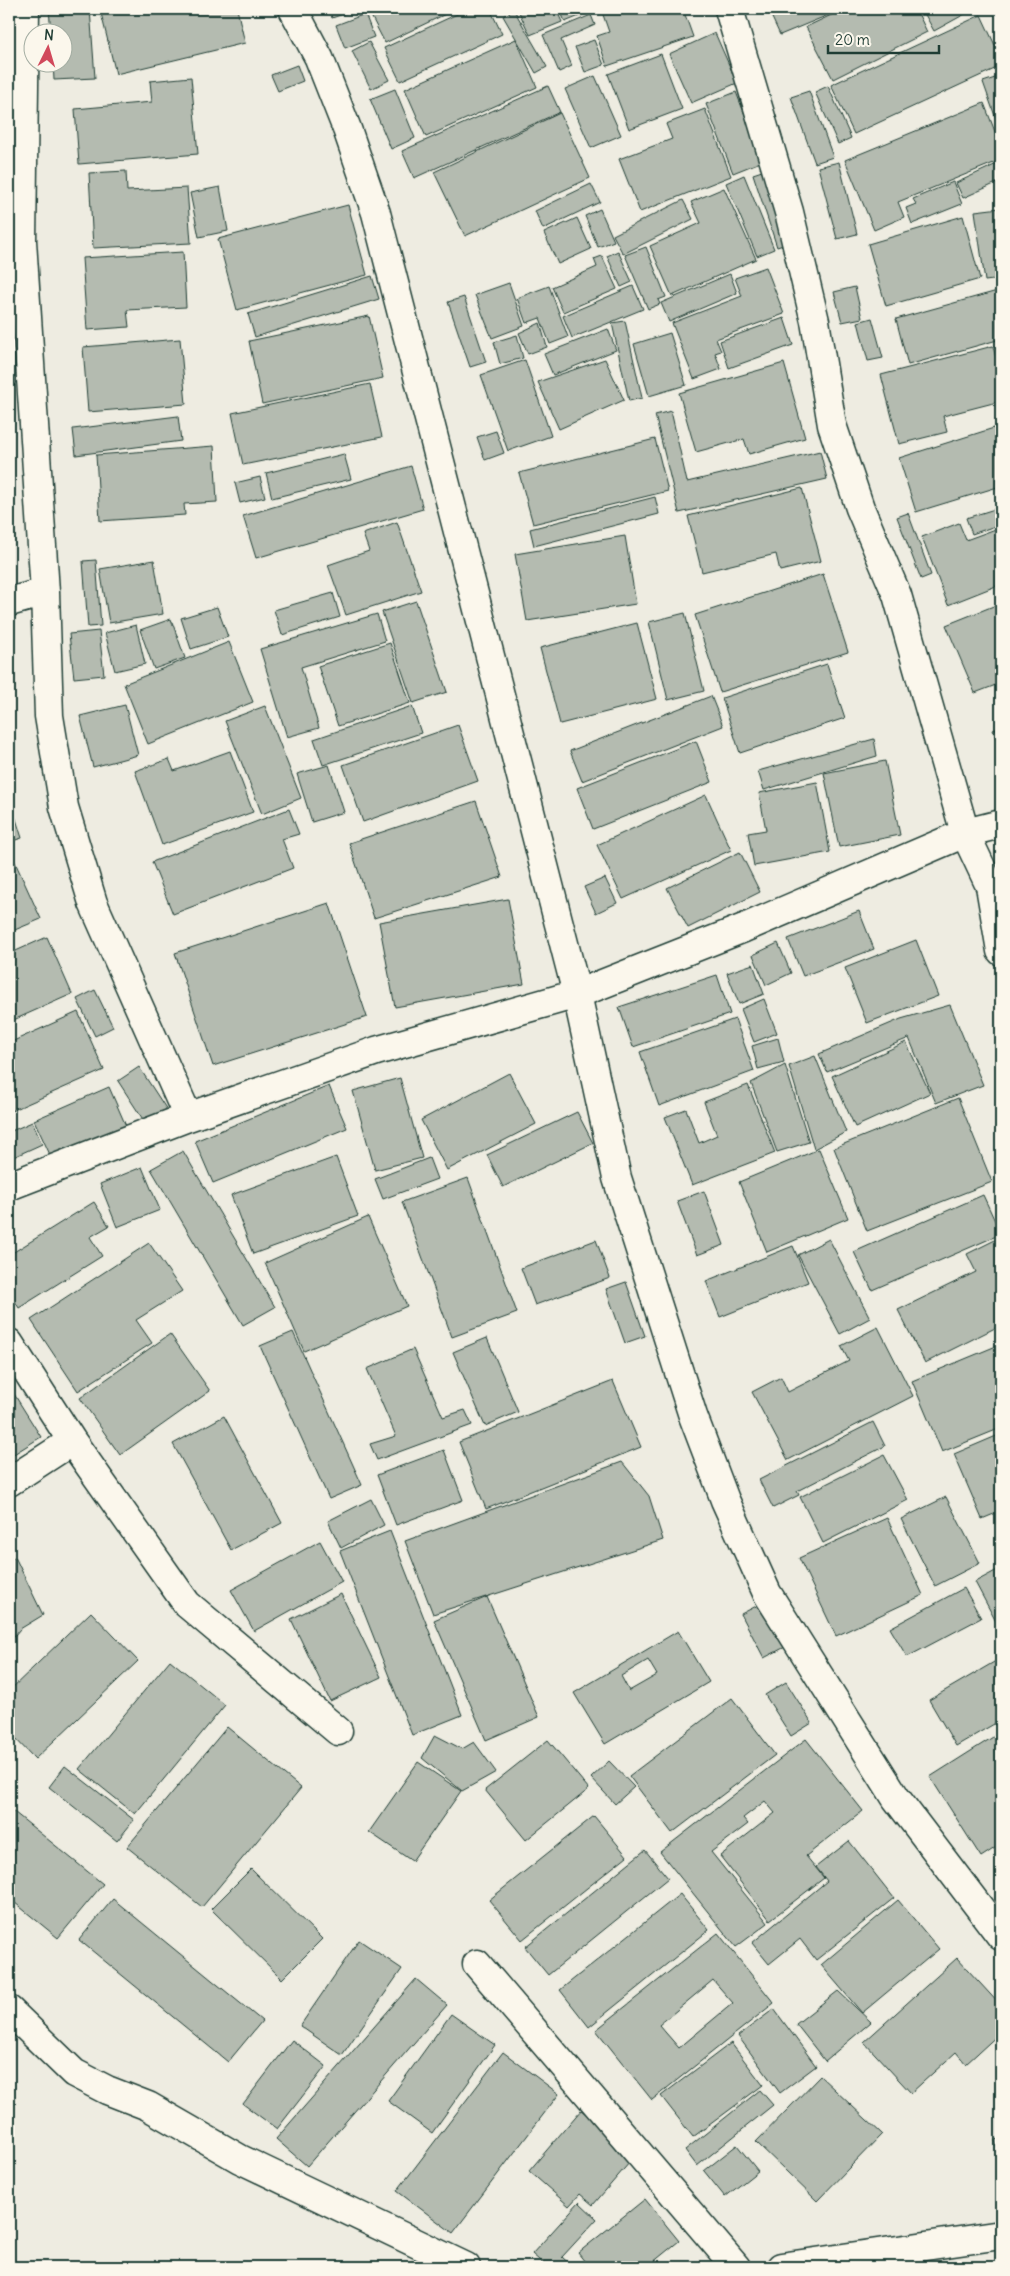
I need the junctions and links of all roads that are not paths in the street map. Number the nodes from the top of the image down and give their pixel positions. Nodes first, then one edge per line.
1 (25, 9) edge
2 (294, 9) edge
3 (729, 9) edge
4 (45, 592) junction
5 (9, 602) edge
6 (1001, 824) edge
7 (965, 832) junction
8 (1001, 951) edge
9 (577, 994) junction
10 (188, 1117) junction
11 (9, 1186) edge
12 (9, 1343) edge
13 (72, 1441) junction
14 (9, 1482) edge
15 (338, 1731) dead end
16 (1001, 1936) edge
17 (477, 1964) dead end
18 (9, 2010) edge
19 (1001, 2235) edge
20 (466, 2267) edge
21 (736, 2267) edge
22 (781, 2267) edge

1 - 4 street
2 - 9 street
3 - 7 street
4 - 5 street
4 - 10 street
6 - 7 street
7 - 8 street
7 - 9 street
9 - 10 street
9 - 16 street
10 - 11 street
12 - 13 street
13 - 14 street
13 - 15 street
17 - 21 street
18 - 20 street
19 - 22 street

